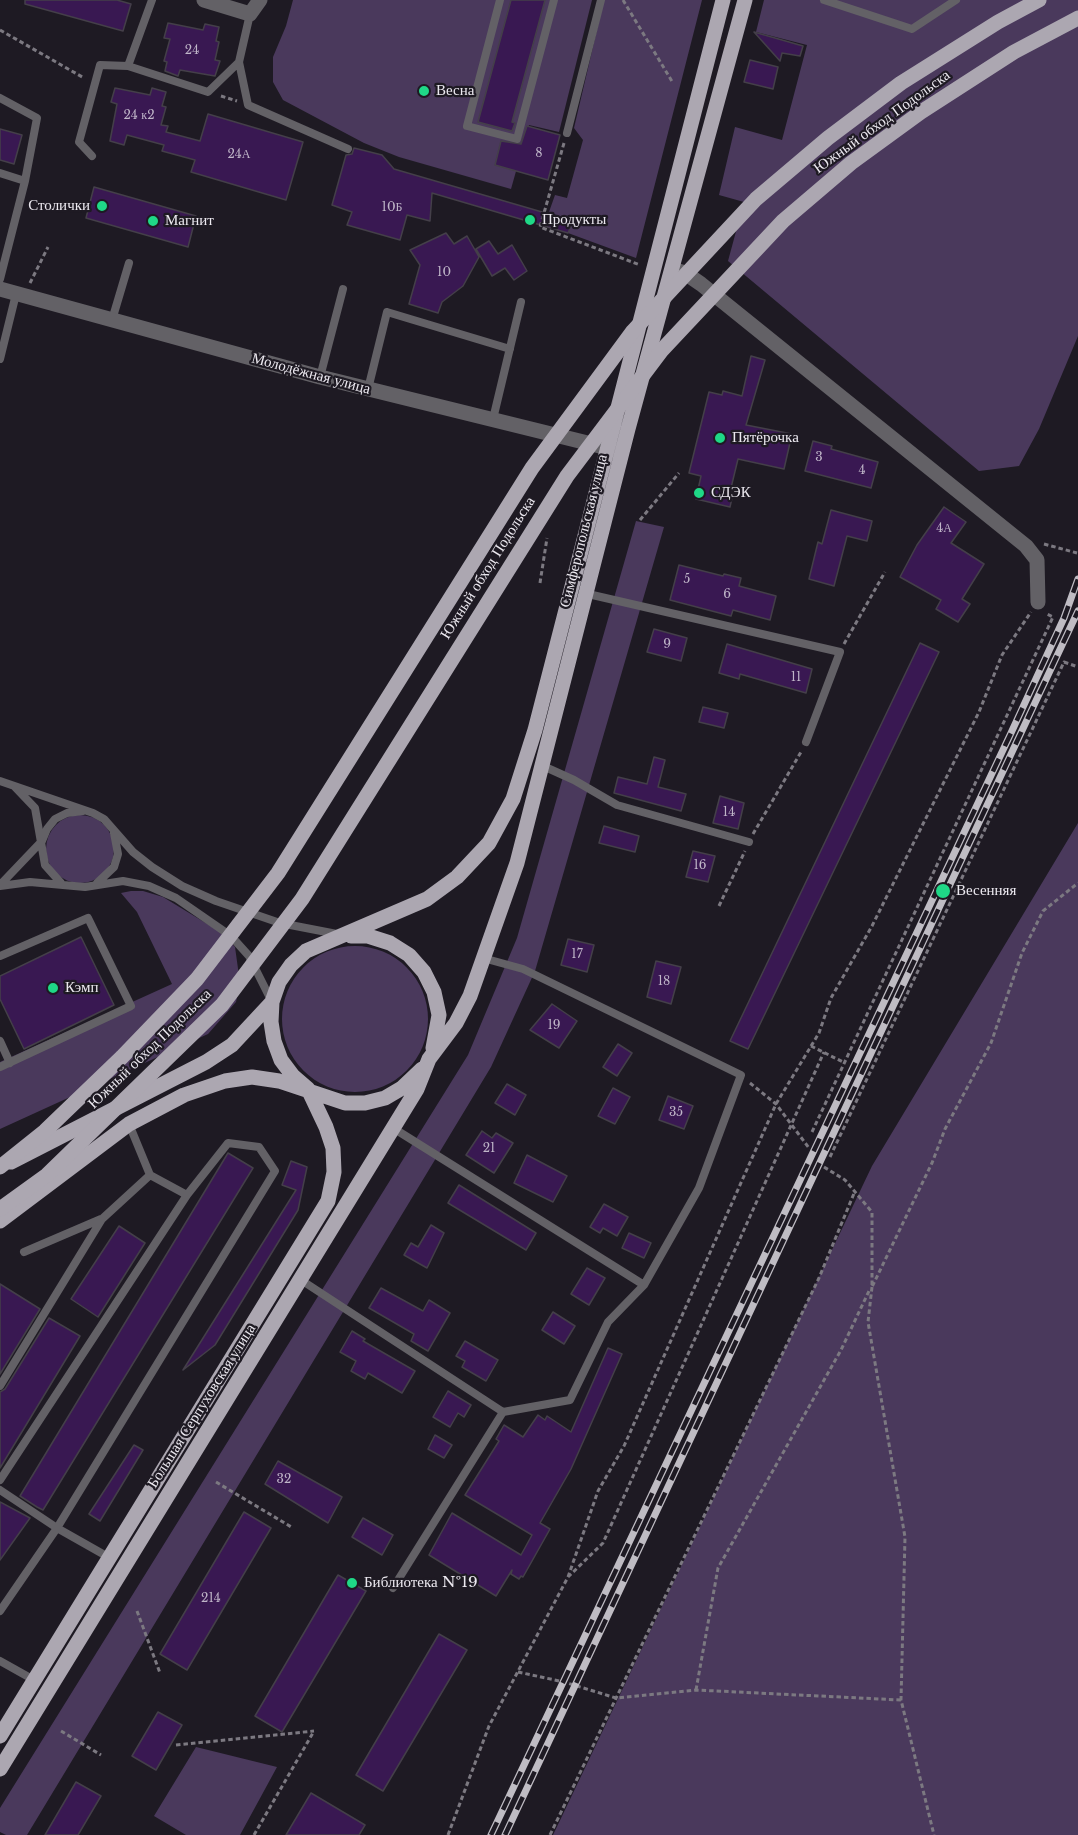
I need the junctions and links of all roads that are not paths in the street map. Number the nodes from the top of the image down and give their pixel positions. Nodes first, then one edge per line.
1 (152, 0) edge
2 (204, 0) edge
3 (260, 0) edge
4 (500, 0) edge
5 (554, 0) edge
6 (601, 0) edge
7 (723, 0) edge
8 (745, 0) edge
9 (824, 0) edge
10 (956, 0) edge
11 (1039, 0) edge
12 (250, 14) junction
13 (1078, 18) edge
14 (239, 62) junction
15 (128, 66) junction
16 (0, 98) edge
17 (567, 133) road end
18 (348, 149) dead end
19 (92, 156) dead end
20 (0, 173) edge
21 (25, 181) junction
22 (129, 263) dead end
23 (671, 269) junction
24 (0, 279) edge
25 (0, 289) edge
26 (343, 289) dead end
27 (20, 295) junction
28 (521, 302) dead end
29 (112, 320) junction
30 (510, 349) junction
31 (0, 359) edge
32 (320, 377) junction
33 (368, 389) junction
34 (493, 419) junction
35 (608, 448) junction
36 (623, 451) junction
37 (588, 594) junction
38 (1038, 602) road end
39 (806, 742) road end
40 (543, 766) junction
41 (0, 781) edge
42 (12, 785) junction
43 (93, 813) junction
44 (113, 829) junction
45 (42, 842) junction
46 (749, 842) road end
47 (62, 883) junction
48 (97, 884) junction
49 (0, 885) edge
50 (345, 936) junction
51 (0, 956) edge
52 (483, 958) junction
53 (272, 1002) junction
54 (0, 1041) edge
55 (429, 1059) junction
56 (10, 1063) junction
57 (0, 1067) edge
58 (308, 1089) junction
59 (129, 1124) junction
60 (393, 1128) junction
61 (0, 1168) edge
62 (150, 1174) junction
63 (187, 1196) junction
64 (0, 1209) edge
65 (102, 1219) junction
66 (0, 1221) edge
67 (24, 1252) dead end
68 (301, 1280) junction
69 (644, 1285) junction
70 (0, 1386) edge
71 (503, 1412) junction
72 (0, 1480) edge
73 (0, 1490) edge
74 (57, 1528) junction
75 (110, 1558) junction
76 (393, 1588) dead end
77 (0, 1611) edge
78 (0, 1661) edge
79 (34, 1680) junction
80 (0, 1736) edge
81 (0, 1769) edge

1 - 15 lane
2 - 12 street
3 - 12 street
4 - 5 lane
6 - 17 lane
7 - 35 main road, Симферопольская улица
8 - 23 main road, Симферопольская улица
9 - 10 lane
11 - 61 main road, Южный обход Подольска, bridge
12 - 14 lane
13 - 64 main road, Южный обход Подольска, bridge
14 - 15 lane
14 - 18 lane
15 - 19 lane
16 - 21 lane
20 - 21 lane
21 - 24 lane
22 - 29 lane
23 - 36 main road, Симферопольская улица
23 - 38 street
25 - 27 street, Молодёжная улица
26 - 32 lane
27 - 29 street, Молодёжная улица
27 - 31 lane
28 - 30 lane
29 - 32 street, Молодёжная улица
30 - 33 lane
30 - 34 lane
32 - 33 street, Молодёжная улица
33 - 34 street, Молодёжная улица
34 - 35 street, Молодёжная улица
35 - 36 street, Молодёжная улица
35 - 50 main road, Симферопольская улица
36 - 37 main road, Симферопольская улица
37 - 39 lane
37 - 40 main road, Симферопольская улица
40 - 46 lane
40 - 52 main road, Симферопольская улица
41 - 42 lane
42 - 43 lane
42 - 45 lane
43 - 44 lane
43 - 45 lane
44 - 48 lane
44 - 50 lane
45 - 47 lane
45 - 49 lane
47 - 48 lane
47 - 49 lane
48 - 53 lane
50 - 53 main road
50 - 55 main road
51 - 56 lane
52 - 55 main road, Симферопольская улица
52 - 69 lane
53 - 58 main road
53 - 61 main road
54 - 56 lane
55 - 58 main road
55 - 60 main road, Большая Серпуховская улица
56 - 57 lane
58 - 59 main road
58 - 75 main road, Большая Серпуховская улица
59 - 62 lane
59 - 66 main road
60 - 68 main road, Большая Серпуховская улица
60 - 69 lane
62 - 63 lane
62 - 65 lane
63 - 72 lane
63 - 74 lane
65 - 67 lane
65 - 70 lane
68 - 71 lane
68 - 81 main road, Большая Серпуховская улица
69 - 71 lane
71 - 76 lane
73 - 74 lane
74 - 75 lane
74 - 77 lane
75 - 79 main road, Большая Серпуховская улица
78 - 79 lane
79 - 80 main road, Большая Серпуховская улица

